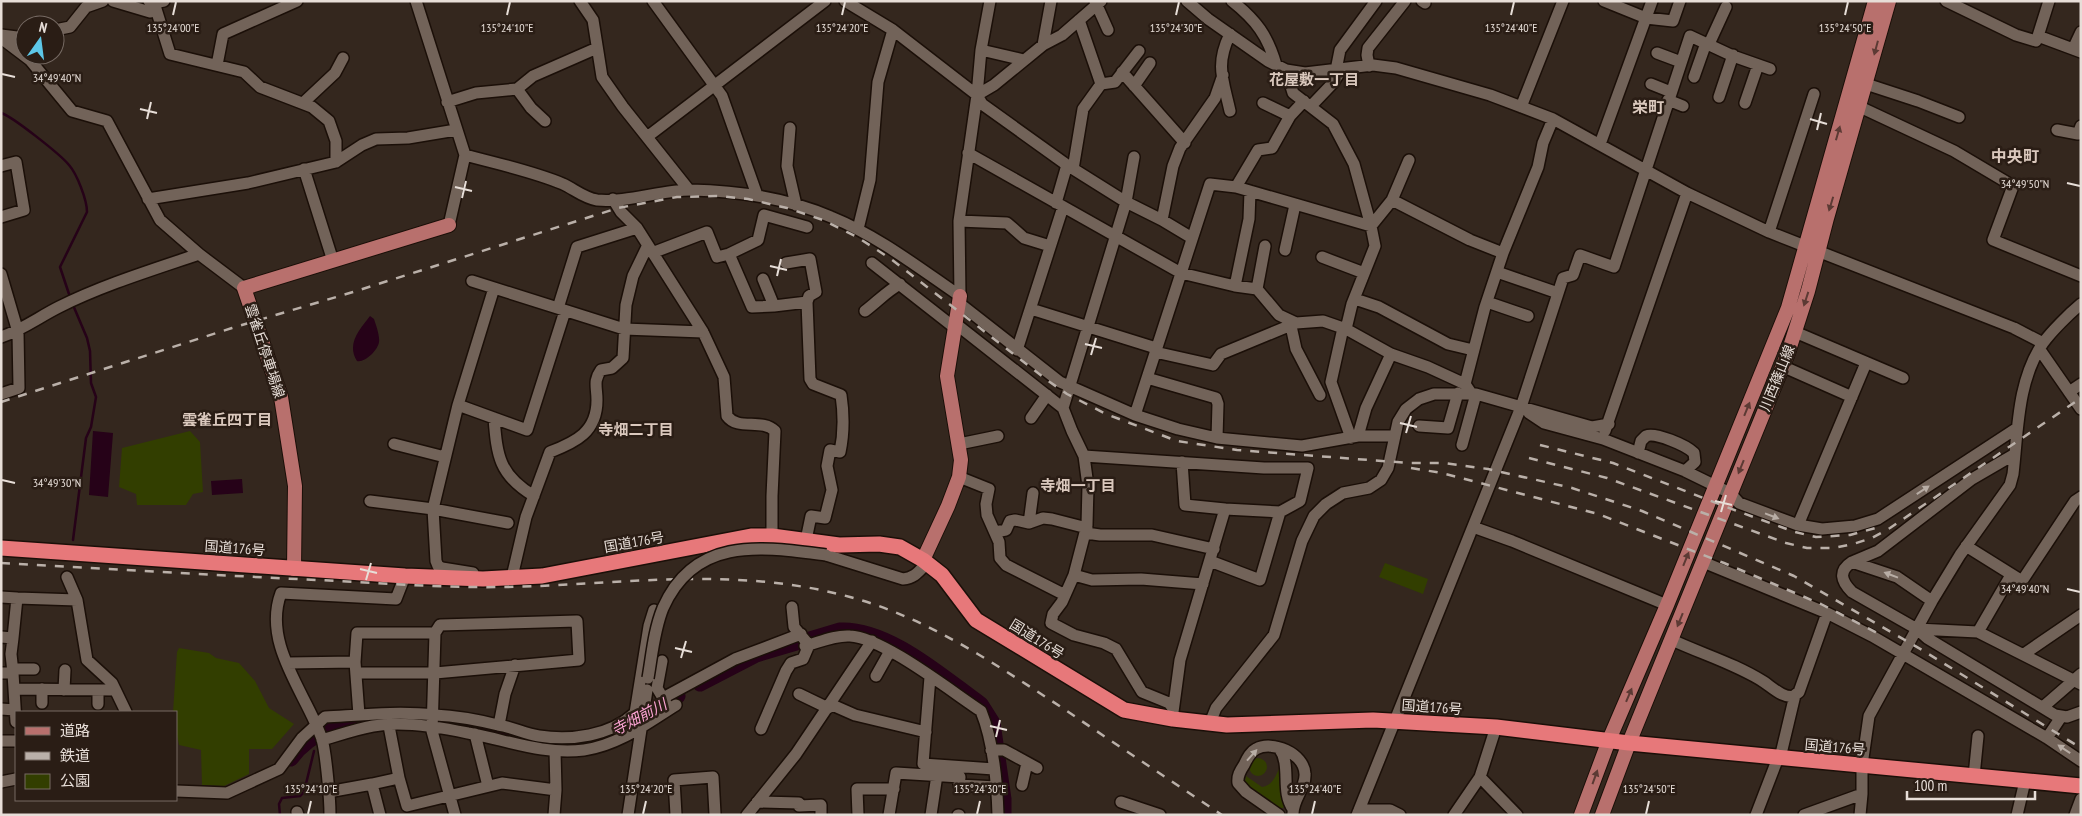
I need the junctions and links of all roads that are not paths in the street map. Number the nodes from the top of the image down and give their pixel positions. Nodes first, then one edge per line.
1 (103, 1) edge
2 (113, 1) edge
3 (297, 1) edge
4 (416, 1) edge
5 (580, 1) edge
6 (654, 1) edge
7 (825, 1) edge
8 (845, 1) edge
9 (990, 1) edge
10 (1051, 1) edge
11 (1188, 1) edge
12 (1232, 1) edge
13 (1405, 1) edge
14 (1563, 1) edge
15 (1604, 1) edge
16 (1652, 1) edge
17 (1680, 1) edge
18 (1875, 1) edge
19 (1889, 1) edge
20 (1946, 1) edge
21 (2049, 1) edge
22 (156, 3) edge
23 (1098, 3) edge
24 (1370, 3) edge
25 (1726, 7) dead end
26 (1646, 18) junction
27 (1079, 20) junction
28 (65, 28) edge
29 (893, 30) junction
30 (1108, 30) dead end
31 (2081, 32) edge
32 (1230, 34) junction
33 (1, 36) edge
34 (2038, 36) junction
35 (15, 37) edge
36 (1707, 44) junction
37 (1043, 45) junction
38 (597, 48) junction
39 (981, 50) junction
40 (1138, 51) dead end
41 (2077, 51) edge
42 (1657, 52) dead end
43 (1732, 55) junction
44 (343, 58) dead end
45 (1024, 60) junction
46 (1681, 62) junction
47 (1150, 63) dead end
48 (218, 65) junction
49 (1758, 65) junction
50 (1369, 66) junction
51 (1281, 68) junction
52 (1339, 69) junction
53 (1770, 69) dead end
54 (1122, 72) junction
55 (1223, 75) junction
56 (1694, 77) dead end
57 (1101, 84) junction
58 (1651, 84) dead end
59 (1866, 84) junction
60 (713, 85) junction
61 (1134, 86) junction
62 (517, 89) junction
63 (1814, 94) dead end
64 (977, 95) junction
65 (1670, 96) junction
66 (1719, 96) dead end
67 (448, 102) junction
68 (303, 103) junction
69 (1263, 103) dead end
70 (1308, 103) junction
71 (1745, 103) dead end
72 (1683, 106) dead end
73 (1521, 107) junction
74 (1860, 108) junction
75 (1230, 111) dead end
76 (1290, 116) junction
77 (1959, 118) dead end
78 (1553, 119) junction
79 (545, 121) dead end
80 (2081, 126) edge
81 (790, 128) dead end
82 (456, 130) junction
83 (2057, 130) dead end
84 (647, 137) junction
85 (1184, 143) junction
86 (1600, 144) junction
87 (968, 153) junction
88 (465, 155) junction
89 (1134, 157) dead end
90 (1409, 160) dead end
91 (336, 162) junction
92 (1, 166) edge
93 (1070, 167) junction
94 (304, 169) junction
95 (1647, 170) junction
96 (1236, 187) junction
97 (688, 190) junction
98 (1250, 191) junction
99 (1687, 193) junction
100 (757, 195) junction
101 (148, 199) junction
102 (613, 199) junction
103 (1392, 200) junction
104 (1126, 202) junction
105 (796, 205) junction
106 (1059, 205) junction
107 (1295, 205) junction
108 (1, 217) edge
109 (1162, 220) junction
110 (958, 221) junction
111 (449, 225) joint
112 (1371, 226) junction
113 (807, 227) dead end
114 (637, 228) junction
115 (858, 229) junction
116 (1770, 232) junction
117 (1116, 238) junction
118 (1192, 238) junction
119 (1050, 246) junction
120 (1265, 246) dead end
121 (649, 250) junction
122 (1285, 250) dead end
123 (1812, 250) junction
124 (1503, 253) junction
125 (199, 254) junction
126 (728, 254) junction
127 (1322, 257) dead end
128 (333, 262) junction
129 (786, 263) dead end
130 (872, 263) dead end
131 (1364, 272) junction
132 (1497, 272) junction
133 (1181, 273) junction
134 (1, 274) edge
135 (2081, 276) edge
136 (763, 279) dead end
137 (472, 281) dead end
138 (900, 284) junction
139 (1235, 286) junction
140 (244, 288) junction
141 (494, 288) junction
142 (1257, 289) junction
143 (1558, 293) junction
144 (959, 299) junction
145 (1355, 299) junction
146 (807, 302) junction
147 (1486, 302) junction
148 (2081, 304) edge
149 (774, 306) junction
150 (1031, 308) junction
151 (562, 309) junction
152 (865, 311) dead end
153 (1528, 316) dead end
154 (1294, 324) junction
155 (956, 326) junction
156 (1088, 327) junction
157 (624, 329) junction
158 (1345, 329) junction
159 (18, 332) junction
160 (703, 332) junction
161 (1795, 332) junction
162 (1, 337) edge
163 (2041, 347) junction
164 (1017, 350) junction
165 (1156, 350) junction
166 (1473, 350) junction
167 (1391, 354) junction
168 (1866, 363) junction
169 (1782, 366) junction
170 (1147, 378) junction
171 (1903, 378) dead end
172 (2081, 384) edge
173 (1069, 386) junction
174 (1468, 391) junction
175 (2069, 392) junction
176 (1, 394) edge
177 (1320, 394) dead end
178 (1047, 395) junction
179 (1852, 397) junction
180 (458, 404) junction
181 (1521, 407) junction
182 (1063, 408) junction
183 (2081, 410) edge
184 (1135, 415) junction
185 (494, 418) junction
186 (1030, 418) dead end
187 (1419, 426) dead end
188 (1608, 426) junction
189 (2017, 428) junction
190 (998, 436) dead end
191 (1596, 436) junction
192 (1354, 437) junction
193 (1217, 438) junction
194 (1393, 441) junction
195 (1614, 443) junction
196 (394, 444) dead end
197 (959, 444) junction
198 (1462, 445) dead end
199 (1638, 453) junction
200 (2015, 454) junction
201 (1084, 456) junction
202 (445, 457) junction
203 (1182, 462) junction
204 (1685, 471) junction
205 (959, 477) junction
206 (1716, 485) junction
207 (1033, 493) dead end
208 (1730, 493) junction
209 (534, 496) junction
210 (2081, 497) edge
211 (370, 501) dead end
212 (433, 509) junction
213 (1225, 509) junction
214 (1280, 512) junction
215 (508, 523) dead end
216 (1029, 523) junction
217 (1798, 525) junction
218 (1473, 528) junction
219 (1086, 530) junction
220 (995, 532) junction
221 (772, 536) junction
222 (806, 540) junction
223 (1966, 546) junction
224 (1, 548) edge
225 (1214, 548) junction
226 (925, 561) junction
227 (1210, 561) junction
228 (1703, 562) junction
229 (1852, 562) junction
230 (294, 569) junction
231 (1074, 575) junction
232 (2011, 575) junction
233 (405, 576) junction
234 (67, 577) dead end
235 (512, 578) junction
236 (483, 579) junction
237 (1203, 584) junction
238 (1065, 595) junction
239 (1, 597) edge
240 (17, 598) junction
241 (77, 600) junction
242 (1932, 601) junction
243 (1667, 605) junction
244 (792, 607) dead end
245 (654, 610) dead end
246 (1827, 613) junction
247 (2081, 615) edge
248 (1917, 629) junction
249 (435, 632) junction
250 (1978, 632) junction
251 (1, 637) edge
252 (13, 638) junction
253 (1672, 640) junction
254 (805, 641) junction
255 (872, 642) junction
256 (890, 651) junction
257 (1903, 653) junction
258 (2024, 654) junction
259 (662, 661) dead end
260 (288, 664) junction
261 (515, 665) junction
262 (356, 668) junction
263 (34, 669) dead end
264 (65, 670) dead end
265 (9, 672) edge
266 (435, 673) junction
267 (876, 676) dead end
268 (930, 677) junction
269 (2079, 679) edge
270 (14, 689) junction
271 (42, 689) junction
272 (67, 690) junction
273 (98, 690) junction
274 (115, 690) junction
275 (799, 694) dead end
276 (1795, 696) junction
277 (663, 698) junction
278 (69, 702) dead end
279 (42, 703) dead end
280 (98, 704) dead end
281 (829, 706) junction
282 (2043, 707) junction
283 (1, 709) edge
284 (15, 710) joint
285 (126, 711) edge
286 (2081, 712) edge
287 (1173, 713) junction
288 (359, 715) junction
289 (2061, 717) junction
290 (433, 721) junction
291 (1396, 721) junction
292 (1210, 723) junction
293 (499, 725) junction
294 (389, 726) junction
295 (642, 726) junction
296 (1496, 727) junction
297 (761, 729) dead end
298 (926, 732) junction
299 (319, 733) junction
300 (475, 734) junction
301 (1978, 736) dead end
302 (2047, 738) junction
303 (1609, 740) junction
304 (1, 741) edge
305 (15, 741) edge
306 (1629, 743) junction
307 (1279, 748) junction
308 (996, 750) junction
309 (555, 751) junction
310 (1780, 758) junction
311 (2081, 761) edge
312 (1862, 765) junction
313 (994, 769) junction
314 (937, 775) junction
315 (1974, 776) junction
316 (399, 778) junction
317 (1480, 778) junction
318 (15, 779) edge
319 (2025, 781) junction
320 (1, 782) edge
321 (372, 784) junction
322 (1022, 785) dead end
323 (488, 786) junction
324 (2081, 786) edge
325 (996, 787) junction
326 (894, 789) junction
327 (556, 790) junction
328 (178, 791) edge
329 (328, 792) junction
330 (1862, 794) junction
331 (450, 796) junction
332 (2081, 799) edge
333 (757, 802) junction
334 (780, 802) junction
335 (1121, 802) dead end
336 (1293, 812) edge
337 (1358, 812) edge
338 (1582, 812) edge
339 (715, 814) edge
340 (1456, 814) edge
341 (330, 815) edge
342 (380, 815) edge
343 (455, 815) edge
344 (554, 815) edge
345 (628, 815) edge
346 (676, 815) edge
347 (747, 815) edge
348 (780, 815) edge
349 (821, 815) edge
350 (858, 815) edge
351 (889, 815) edge
352 (931, 815) edge
353 (998, 815) edge
354 (1160, 815) edge
355 (1279, 815) edge
356 (1400, 815) edge
357 (1517, 815) edge
358 (1602, 815) edge
359 (1756, 815) edge
360 (1804, 815) edge
361 (1860, 815) edge
362 (2017, 815) edge
363 (2076, 815) edge

1 - 28 street
2 - 22 street
3 - 48 street
4 - 67 street
5 - 38 street
6 - 60 street
7 - 60 street
8 - 29 street
9 - 39 street
10 - 37 street
11 - 32 street
12 - 51 street
13 - 50 street
14 - 73 street
15 - 26 street
16 - 26 street
17 - 26 street
123 -> 18 main road, 川西篠山線
19 -> 59 main road, 川西篠山線
20 - 34 street
21 - 34 street
22 - 48 street
23 - 27 street
23 - 30 street
24 - 52 street
25 - 36 street
26 - 86 street
27 - 37 street
27 - 57 street
29 - 64 street
29 - 115 street
31 - 41 street
32 - 51 street
32 - 55 street
33 - 35 street
33 - 101 street
34 - 41 street
36 - 43 street
36 - 46 street
36 - 56 street
37 - 45 street
38 - 62 street
38 - 84 street
39 - 45 street
39 - 64 street
40 - 54 street
42 - 46 street
43 - 49 street
43 - 66 street
44 - 68 street
45 - 64 street
46 - 65 street
47 - 61 street
48 - 68 street
49 - 53 street
49 - 71 street
50 - 52 street
50 - 73 street
51 - 52 street
51 - 70 street
52 - 70 street
54 - 57 street
54 - 61 street
55 - 75 street
55 - 85 street
57 - 93 street
58 - 65 street
59 - 74 main road, 川西篠山線
59 - 77 street
60 - 84 street
60 - 100 street
61 - 85 street
62 - 67 street
62 - 79 street
63 - 116 street
64 - 87 street
64 - 93 street
65 - 72 street
65 - 95 street
67 - 82 street
68 - 91 street
69 - 76 street
70 - 76 street
70 - 112 street
73 - 78 street
74 -> 123 main road, 川西篠山線
74 - 135 street
76 - 96 street
78 - 86 street
78 - 124 street
80 - 83 street
81 - 105 street
82 - 88 street
82 - 91 street
84 - 97 street
85 - 109 street
86 - 95 street
87 - 106 street
87 - 110 street
88 - 102 street
88 - 111 street
89 - 104 street
90 - 103 street
91 - 94 street
92 - 108 street
93 - 104 street
93 - 106 street
94 - 101 street
94 - 128 street
95 - 99 street
95 - 143 street
96 - 98 street
96 - 118 street
97 - 100 street
97 - 102 street
98 - 107 street
98 - 139 street
99 - 116 street
99 - 188 street
100 - 105 street
101 - 125 street
102 - 114 street
103 - 112 street
103 - 124 street
104 - 109 street
104 - 117 street
105 - 115 street
106 - 117 street
106 - 119 street
107 - 112 street
107 - 122 street
109 - 118 street
110 - 119 street
110 - 144 street
111 - 128 main road, 雲雀丘停車場線
112 - 131 street
113 - 126 street
114 - 121 street
114 - 151 street
115 - 144 street
116 - 123 street
117 - 133 street
117 - 156 street
118 - 133 street
119 - 150 street
120 - 142 street
121 - 126 street
121 - 157 street
121 - 160 street
123 -> 161 main road, 川西篠山線
123 - 163 street
206 -> 123 main road, 川西篠山線
124 - 132 street
125 - 140 street
125 - 159 street
126 - 149 street
127 - 131 street
128 - 140 main road, 雲雀丘停車場線
129 - 146 street
130 - 138 street
131 - 145 street
132 - 143 street
132 - 147 street
133 - 139 street
133 - 165 street
134 - 159 street
136 - 149 street
137 - 141 street
138 - 152 street
138 - 155 street
139 - 142 street
140 - 230 main road, 雲雀丘停車場線
141 - 151 street
141 - 180 street
142 - 154 street
143 - 181 street
144 - 155 main road
144 - 164 street
145 - 158 street
145 - 166 street
146 - 149 street
146 - 222 street
147 - 153 street
147 - 166 street
148 - 163 street
150 - 156 street
150 - 164 street
151 - 157 street
151 - 185 street
154 - 158 street
154 - 165 street
154 - 177 street
155 - 178 street
155 - 197 main road
156 - 165 street
156 - 173 street
157 - 160 street
157 - 209 street
158 - 167 street
158 - 192 street
159 - 162 street
159 - 176 street
160 - 221 street
161 - 168 street
161 - 169 main road, 川西篠山線
163 - 175 street
163 - 189 street
164 - 173 street
165 - 170 street
166 - 174 street
167 - 174 street
167 - 192 street
168 - 171 street
168 - 179 street
169 - 179 street
169 -> 208 main road, 川西篠山線
170 - 184 street
170 - 193 street
172 - 175 street
173 - 182 street
173 - 184 street
174 - 181 street
174 - 187 street
174 - 194 street
174 - 198 street
175 - 183 street
178 - 182 street
178 - 186 street
179 - 217 street
180 - 185 street
180 - 202 street
181 - 188 street
181 - 191 street
181 - 218 street
182 - 201 street
184 - 193 street
185 - 209 street
188 - 191 street
188 - 195 street
189 - 200 street
217 -> 189 street
190 - 197 street
191 - 195 street
192 - 193 street
192 - 194 street
194 - 292 street
195 - 199 street
196 - 202 street
197 - 205 main road
199 - 204 street
199 - 204 street
200 - 223 street
200 - 229 street
201 - 203 street
201 - 219 street
202 - 212 street
203 - 213 street
203 - 214 street
204 - 206 street
205 - 220 street
205 - 226 main road
206 - 208 street
243 -> 206 main road, 川西篠山線
207 - 216 street
208 -> 217 street
208 - 228 main road, 川西篠山線
209 - 235 street
210 - 232 street
211 - 212 street
212 - 215 street
212 - 236 street
213 - 214 street
213 - 225 street
214 - 227 street
216 - 219 street
216 - 220 street
218 - 243 street
218 - 291 street
219 - 225 street
219 - 231 street
220 - 238 street
221 - 222 highway, 国道176号
221 - 235 highway, 国道176号
222 - 226 highway, 国道176号
223 - 232 street
223 - 242 street
224 - 230 highway, 国道176号
225 - 227 street
226 - 287 highway, 国道176号
226 - 295 street, bridge
227 - 237 street
228 - 246 street
228 -> 253 main road, 川西篠山線
242 -> 229 street
229 - 248 street
230 - 233 highway, 国道176号
231 - 237 street
231 - 238 street
232 - 250 street
233 - 236 highway, 国道176号
233 - 260 street
234 - 241 street
235 - 236 highway, 国道176号
237 - 287 street
238 - 287 street
239 - 240 street
240 - 241 street
240 - 252 street
241 - 274 street
242 - 248 street
303 -> 243 main road, 川西篠山線
244 - 254 street
245 - 293 street
246 - 257 street
246 - 276 street
247 - 258 street
248 - 250 street
248 - 257 street
248 - 282 street
249 - 261 street
249 - 262 street
249 - 266 street
250 - 258 street
251 - 252 street
252 - 265 street
253 - 276 street
253 - 306 main road, 川西篠山線
254 - 255 street
254 - 277 street
254 - 297 street
255 - 256 street
255 - 281 street
256 - 267 street
256 - 268 street
257 - 302 street
257 - 312 street
258 - 269 street
259 - 277 street
260 - 262 street
260 - 299 street
261 - 266 street
261 - 293 street
262 - 266 street
262 - 288 street
263 - 265 street
264 - 272 street
265 - 270 street
266 - 290 street
268 - 298 street
268 - 308 street
269 - 282 street
270 - 271 street
270 - 284 street
271 - 272 street
271 - 279 street
272 - 273 street
272 - 278 street
273 - 274 street
273 - 280 street
274 - 285 street
275 - 281 street
276 - 310 street
277 - 295 street
281 - 298 street
281 - 333 street
282 - 289 street
283 - 284 street
286 - 289 street
287 - 292 highway, 国道176号
288 - 290 street
288 - 299 street
289 - 302 street
290 - 293 street
290 - 294 street
290 - 300 street
290 - 331 street
291 - 292 highway, 国道176号
291 - 296 highway, 国道176号
291 - 337 street
294 - 299 street
294 - 316 street
295 - 309 street
295 - 345 street
296 - 303 highway, 国道176号
296 - 317 street
298 - 313 street
299 - 328 street
299 - 329 street
300 - 309 street
300 - 323 street
301 - 315 street
311 -> 302 street
303 - 306 highway, 国道176号
338 -> 303 main road, 川西篠山線
304 - 305 street
306 - 310 highway, 国道176号
306 - 358 main road, 川西篠山線
307 - 336 street
307 - 336 street
355 -> 307 street
308 - 313 street
308 - 322 street
309 - 327 street
310 - 312 highway, 国道176号
310 - 359 street
312 - 315 highway, 国道176号
312 - 330 street
313 - 325 street
314 - 325 street
314 - 326 street
314 - 352 street
315 - 319 highway, 国道176号
316 - 321 street
316 - 331 street
317 - 340 street
317 - 357 street
318 - 320 street
319 - 324 highway, 国道176号
319 - 362 street
321 - 329 street
321 - 342 street
323 - 327 street
323 - 331 street
325 - 353 street
326 - 350 street
326 - 351 street
327 - 344 street
329 - 341 street
330 - 360 street
330 - 361 street
331 - 343 street
332 - 363 street
333 - 334 street
333 - 347 street
334 - 348 street
334 - 349 street
335 - 354 street
337 - 356 street
339 - 346 street

